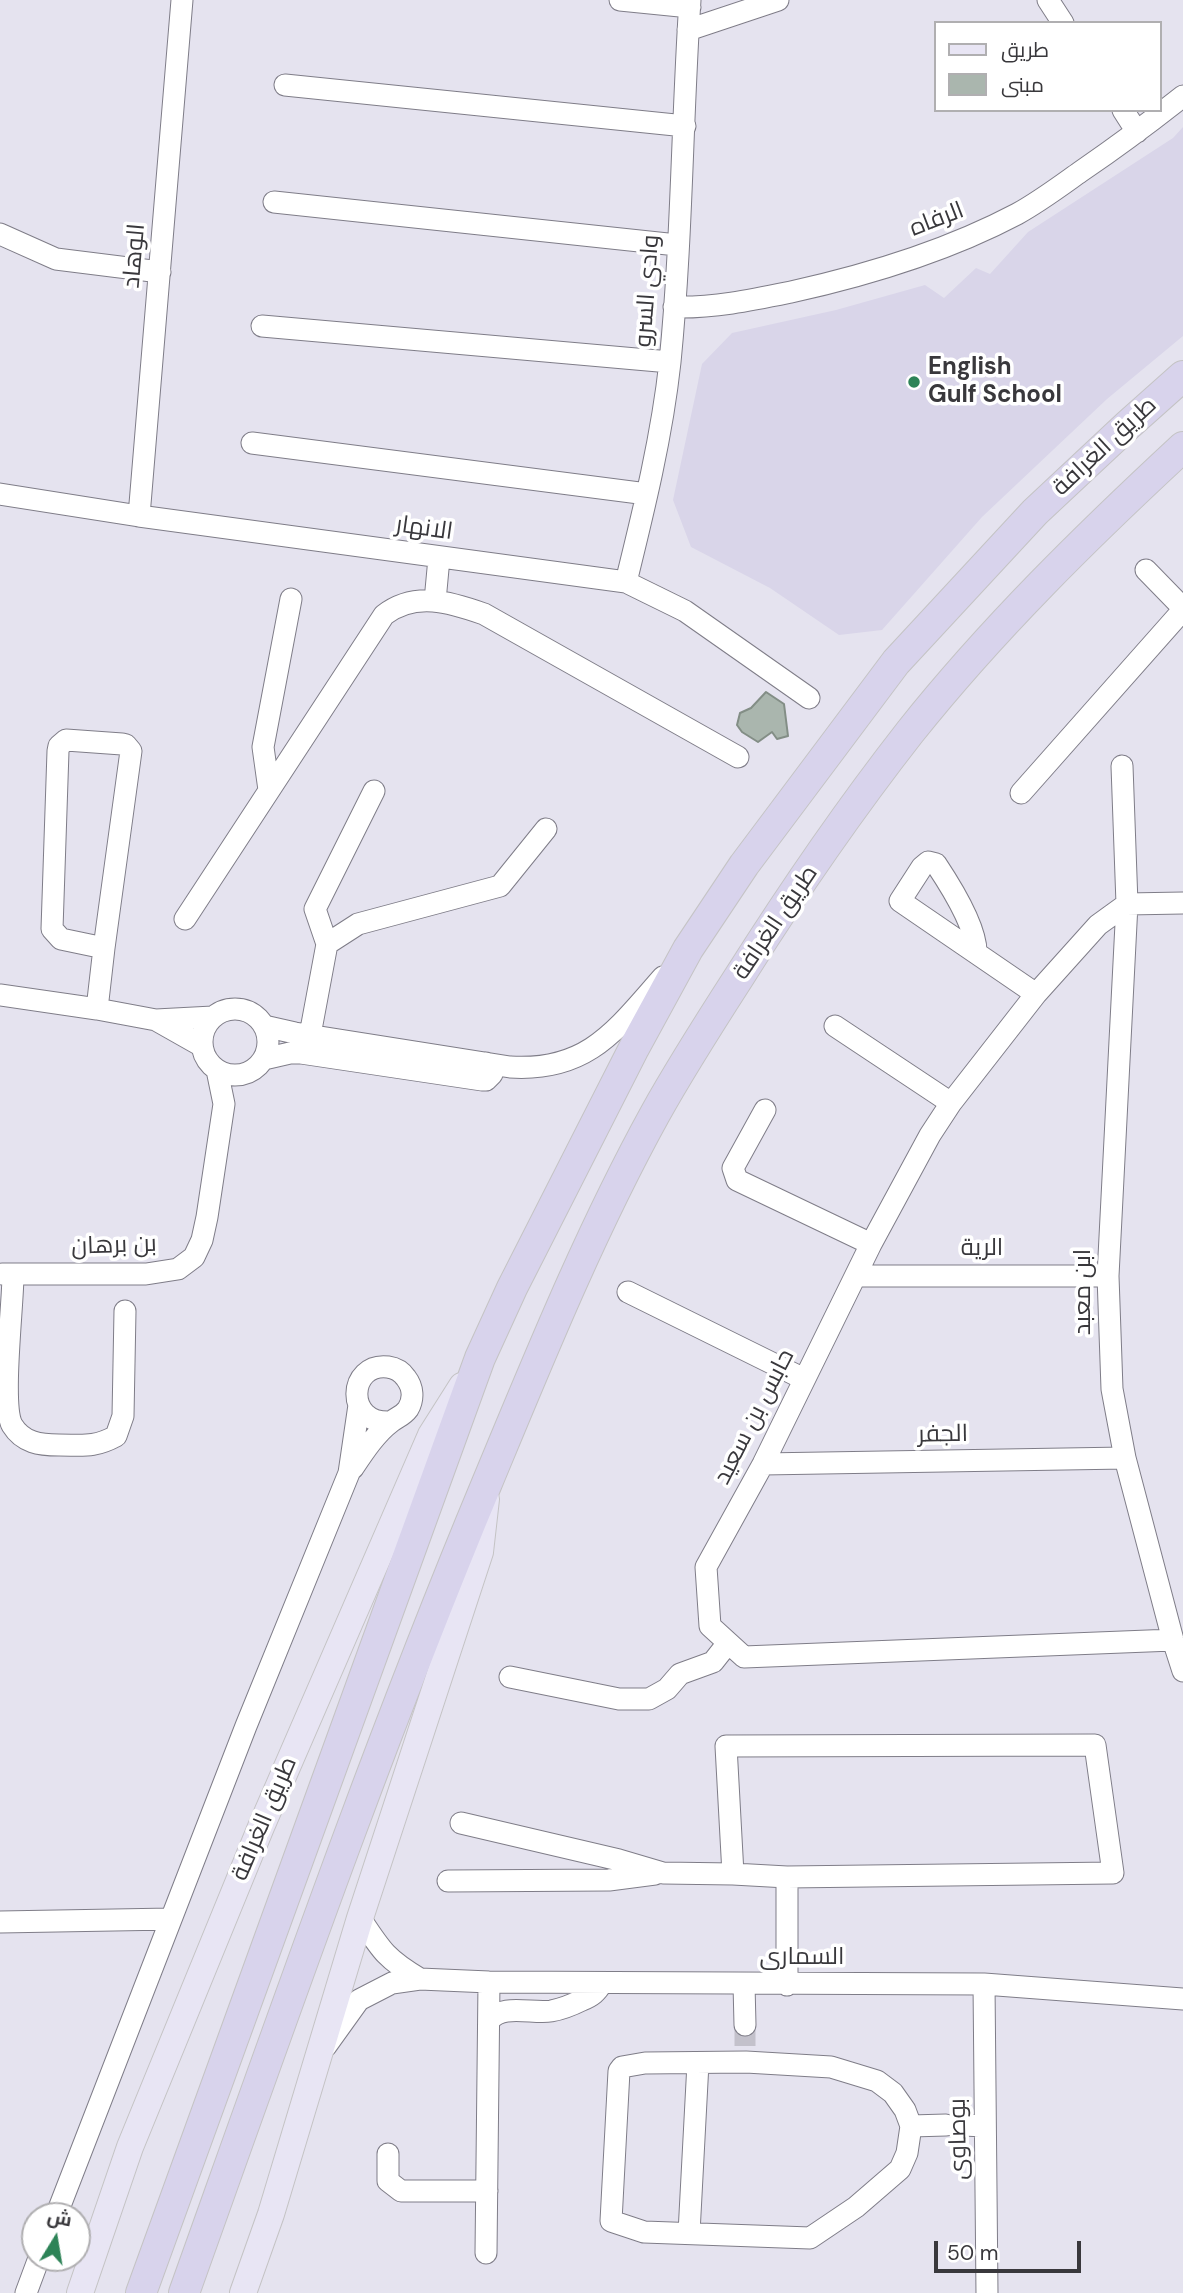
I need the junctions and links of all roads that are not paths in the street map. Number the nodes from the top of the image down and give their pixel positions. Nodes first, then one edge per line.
1 (182, 0) edge
2 (620, 0) edge
3 (778, 0) edge
4 (1048, 0) edge
5 (690, 3) edge
6 (1062, 21) edge
7 (688, 30) junction
8 (285, 85) dead end
9 (1183, 96) edge
10 (1124, 112) edge
11 (685, 126) junction
12 (1137, 132) junction
13 (274, 202) dead end
14 (0, 234) edge
15 (677, 245) junction
16 (160, 272) junction
17 (674, 307) junction
18 (262, 326) dead end
19 (670, 362) junction
20 (1183, 376) edge
21 (252, 443) dead end
22 (1183, 447) edge
23 (0, 494) edge
24 (647, 494) junction
25 (139, 516) junction
26 (439, 558) junction
27 (1146, 570) dead end
28 (626, 582) junction
29 (291, 599) dead end
30 (435, 601) junction
31 (1183, 609) edge
32 (809, 698) dead end
33 (738, 757) dead end
34 (1122, 766) dead end
35 (269, 790) junction
36 (374, 791) dead end
37 (1021, 793) dead end
38 (546, 829) dead end
39 (1183, 903) edge
40 (1127, 904) junction
41 (185, 919) dead end
42 (327, 944) junction
43 (104, 948) junction
44 (688, 949) junction
45 (976, 953) junction
46 (1035, 994) junction
47 (0, 995) edge
48 (97, 1009) junction
49 (214, 1017) junction
50 (156, 1020) junction
51 (264, 1026) junction
52 (835, 1026) dead end
53 (310, 1035) junction
54 (202, 1046) junction
55 (264, 1059) junction
56 (486, 1063) junction
57 (217, 1070) junction
58 (240, 1075) junction
59 (951, 1103) junction
60 (224, 1104) junction
61 (765, 1110) dead end
62 (871, 1244) junction
63 (7, 1275) edge
64 (856, 1276) junction
65 (1108, 1276) junction
66 (628, 1292) dead end
67 (125, 1311) dead end
68 (480, 1358) junction
69 (804, 1379) junction
70 (359, 1405) junction
71 (391, 1422) junction
72 (1125, 1458) junction
73 (763, 1464) junction
74 (349, 1473) junction
75 (488, 1480) junction
76 (1173, 1640) junction
77 (728, 1643) junction
78 (1183, 1671) edge
79 (509, 1677) dead end
80 (461, 1824) dead end
81 (663, 1873) junction
82 (733, 1874) junction
83 (787, 1877) junction
84 (448, 1881) dead end
85 (360, 1918) junction
86 (171, 1919) junction
87 (0, 1922) edge
88 (420, 1979) junction
89 (489, 1982) junction
90 (602, 1983) junction
91 (744, 1984) junction
92 (787, 1984) junction
93 (984, 1984) junction
94 (1183, 1999) edge
95 (489, 2021) junction
96 (745, 2025) tunnel mouth
97 (320, 2053) junction
98 (698, 2063) junction
99 (911, 2126) junction
100 (985, 2126) junction
101 (388, 2154) dead end
102 (487, 2192) junction
103 (61, 2202) edge
104 (689, 2233) junction
105 (486, 2253) dead end
106 (34, 2272) edge
107 (26, 2293) edge
108 (80, 2293) edge
109 (141, 2293) edge
110 (184, 2293) edge
111 (243, 2293) edge
112 (987, 2293) edge

1 - 16 street, الوهاد
2 - 5 street
3 - 7 street
4 - 6 street
5 - 7 street, وادي السرو
7 - 11 street, وادي السرو
8 - 11 street
9 - 12 street, الرفاه
10 - 12 street
11 - 15 street, وادي السرو
12 - 17 street, الرفاه
13 - 15 street
14 - 16 street
15 - 17 street, وادي السرو
16 - 25 street, الوهاد
17 - 19 street, وادي السرو
18 - 19 street
19 - 24 street, وادي السرو
20 - 44 highway, طريق الغرافة
21 - 24 street
22 - 75 highway, طريق الغرافة
23 - 25 street, الانهار
24 - 28 street, وادي السرو
25 - 26 street, الانهار
26 - 28 street, الانهار
26 - 30 street
27 - 31 street
28 - 32 street, الانهار
29 - 35 street
30 - 33 street
30 - 35 street
31 - 37 street
34 - 40 street, ابن معبد
35 - 41 street
36 - 42 street
38 - 42 street
39 - 40 street
40 - 46 street, حابس بن سعيد
40 - 65 street, ابن معبد
42 - 53 street
43 - 43 street
43 - 48 street
44 - 56 street
44 - 68 highway, طريق الغرافة
45 - 45 street
45 - 46 street
46 - 59 street, حابس بن سعيد
47 - 48 street
48 - 50 street
49 - 50 street
49 - 51 street
49 - 54 street
50 - 54 street
51 - 53 street
51 - 55 street
52 - 59 street
53 - 56 street
54 - 57 street
55 - 56 street
55 - 58 street
57 - 58 street
57 - 60 street, بن برهان
58 - 60 street, بن برهان
59 - 62 street, حابس بن سعيد
60 - 63 street, بن برهان
61 - 62 street
62 - 64 street, حابس بن سعيد
63 - 67 street
64 - 65 street, الرية
64 - 69 street, حابس بن سعيد
65 - 72 street, ابن معبد
66 - 69 street
68 - 108 main road, طريق الغرافة
68 - 109 highway, طريق الغرافة
69 - 73 street, حابس بن سعيد
70 - 71 street
70 - 71 street
70 - 74 street
71 - 74 street
72 - 73 street, الجفر
72 - 76 street, ابن معبد
73 - 77 street, حابس بن سعيد
74 - 86 street
75 - 85 main road, طريق الغرافة
75 - 110 highway, طريق الغرافة
76 - 77 street
76 - 78 street, ابن معبد
77 - 79 street
80 - 81 street
81 - 82 street
81 - 84 street
82 - 83 street
82 - 83 street
83 - 92 street
85 - 88 street
85 - 97 main road, طريق الغرافة
86 - 87 street
86 - 103 street
88 - 89 street, السمارى
88 - 97 street, السمارى
89 - 90 street, السمارى
89 - 95 street
90 - 91 street, السمارى
90 - 95 street
91 - 92 street, السمارى
91 - 96 street
92 - 93 street, السمارى
93 - 94 street, السمارى
93 - 100 street, بوصاوى
95 - 102 street
97 - 111 main road, طريق الغرافة
98 - 99 street
98 - 104 street
98 - 104 street
99 - 100 street
99 - 104 street
100 - 112 street, بوصاوى
101 - 102 street
102 - 105 street
106 - 107 street

